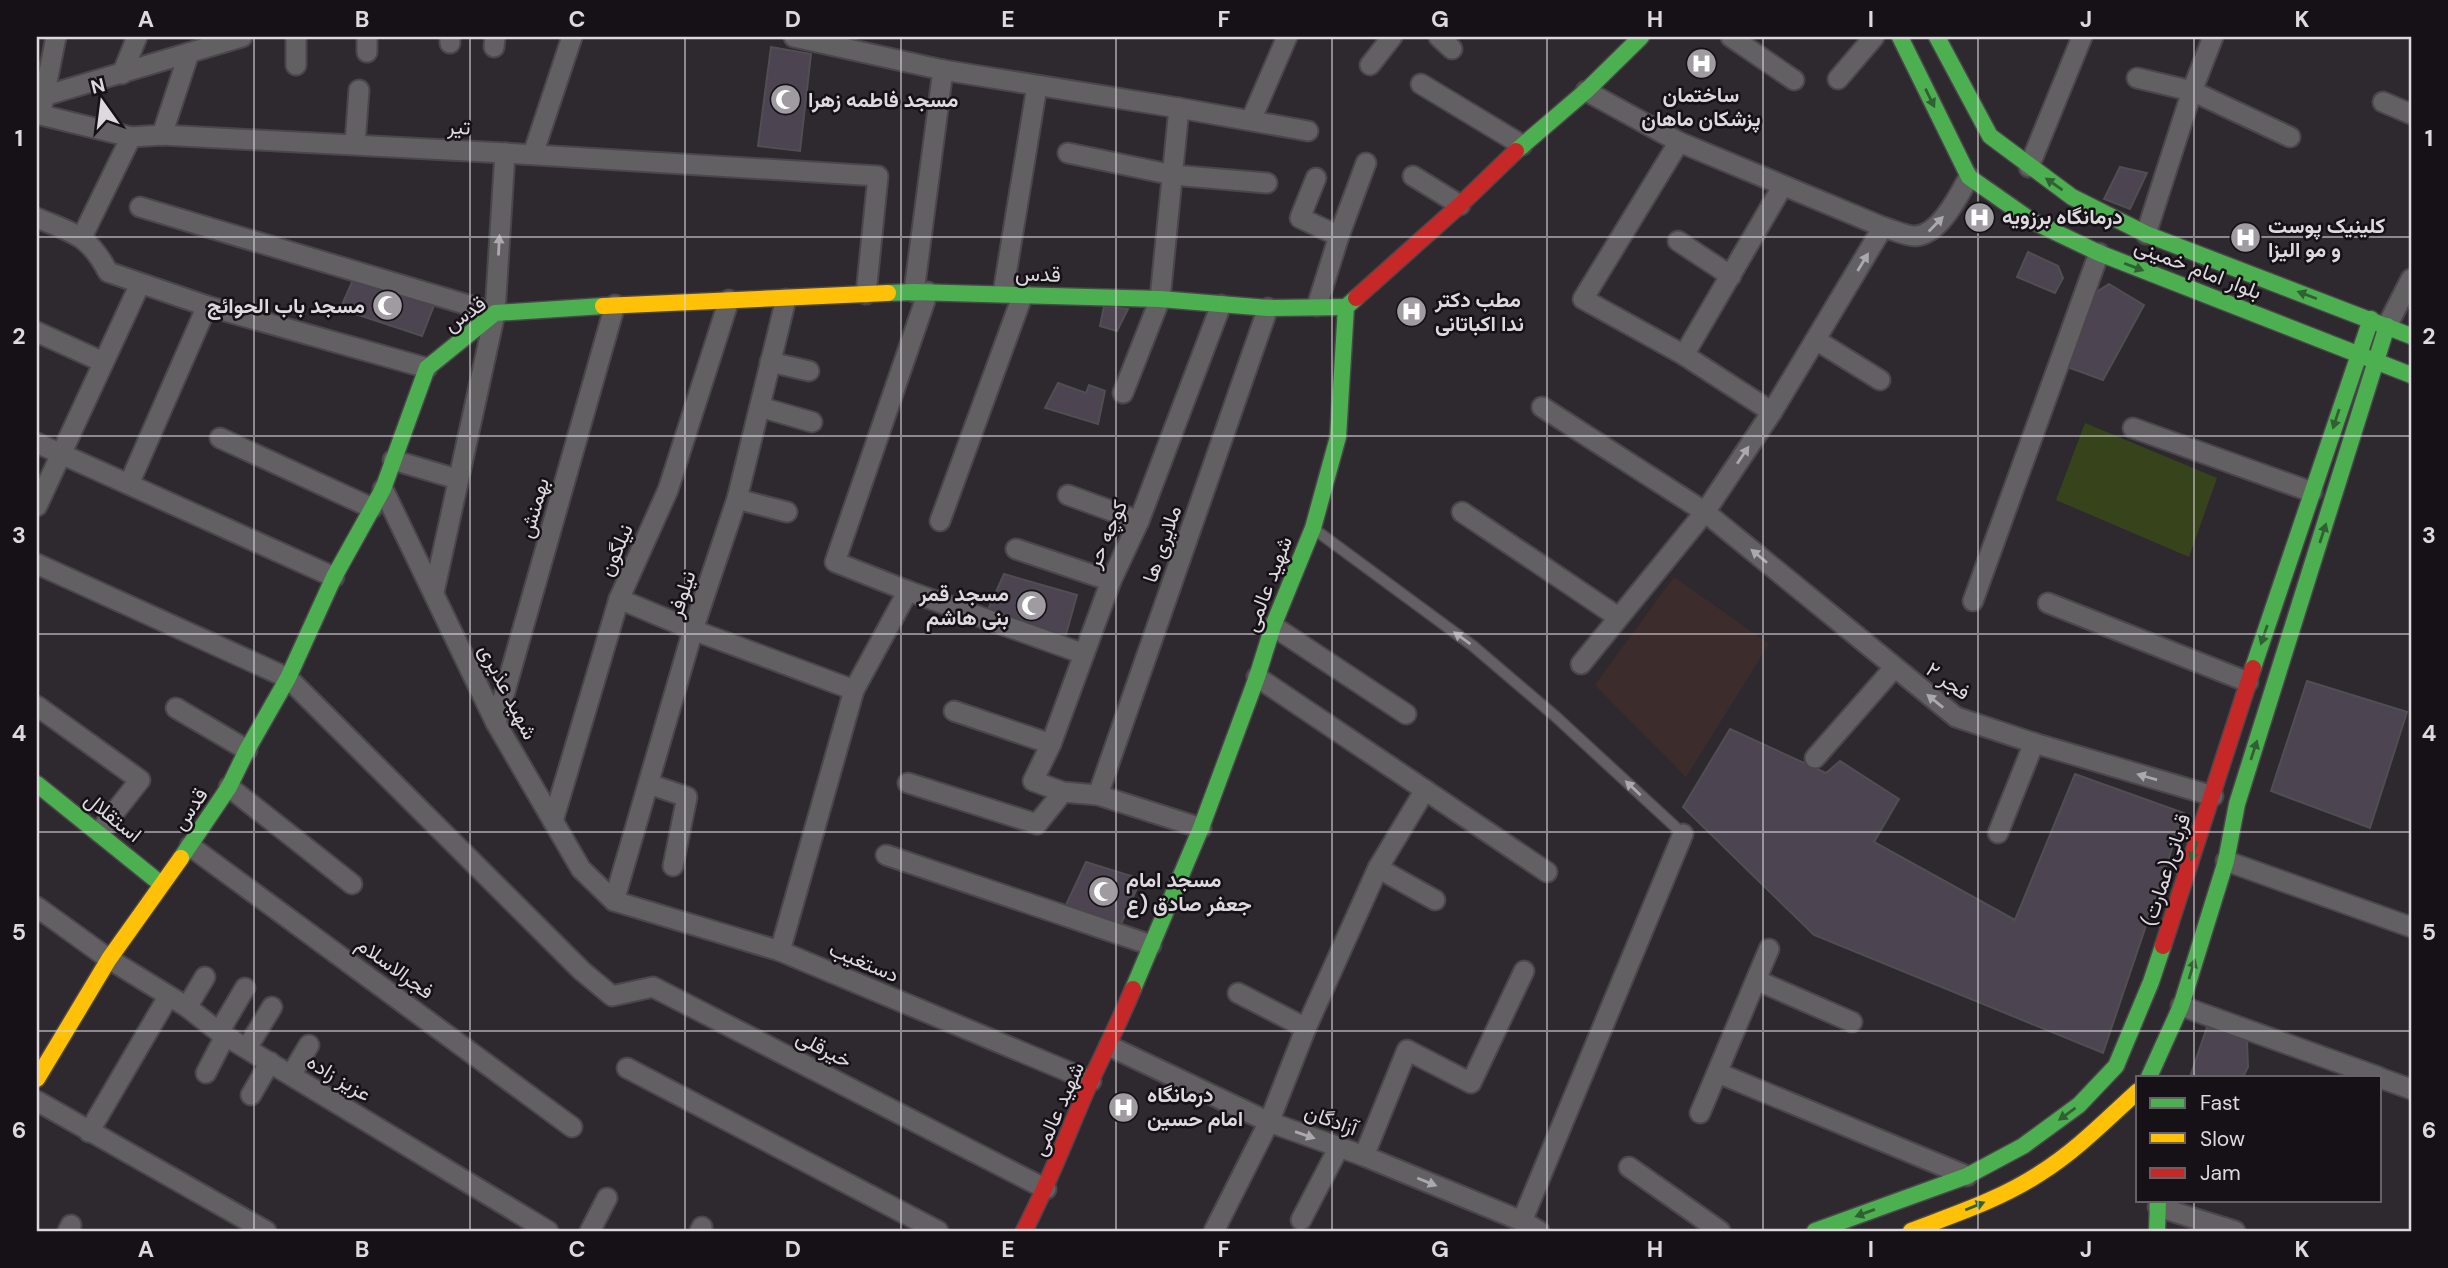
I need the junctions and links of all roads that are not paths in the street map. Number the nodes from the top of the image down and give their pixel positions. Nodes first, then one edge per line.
1 (56, 37) edge
2 (136, 37) edge
3 (242, 37) edge
4 (296, 37) edge
5 (572, 37) edge
6 (799, 37) edge
7 (1287, 37) edge
8 (1392, 37) edge
9 (1642, 37) edge
10 (1731, 37) edge
11 (1874, 37) edge
12 (1900, 37) edge
13 (1937, 37) edge
14 (2082, 37) edge
15 (2213, 37) edge
16 (189, 53) junction
17 (296, 65) dead end
18 (1370, 65) dead end
19 (943, 70) junction
20 (122, 74) junction
21 (2137, 78) dead end
22 (1838, 79) dead end
23 (1794, 80) dead end
24 (1421, 83) dead end
25 (1037, 86) junction
26 (359, 90) dead end
27 (1586, 91) junction
28 (2192, 91) junction
29 (2383, 102) dead end
30 (40, 108) edge
31 (1179, 108) junction
32 (2411, 114) edge
33 (1251, 120) junction
34 (1308, 131) dead end
35 (162, 135) junction
36 (131, 136) junction
37 (2290, 137) dead end
38 (1679, 142) junction
39 (355, 144) junction
40 (1521, 145) junction
41 (505, 153) junction
42 (1068, 153) dead end
43 (533, 154) junction
44 (1366, 163) dead end
45 (2029, 167) junction
46 (1173, 175) junction
47 (1413, 176) dead end
48 (1969, 177) junction
49 (1316, 178) dead end
50 (1267, 183) dead end
51 (1782, 187) junction
52 (1460, 205) junction
53 (140, 207) dead end
54 (37, 218) edge
55 (1883, 228) junction
56 (2146, 234) junction
57 (1339, 236) junction
58 (82, 237) junction
59 (1678, 241) dead end
60 (2099, 253) junction
61 (1731, 276) junction
62 (2411, 279) edge
63 (140, 284) junction
64 (921, 292) junction
65 (866, 294) junction
66 (1013, 294) junction
67 (786, 299) junction
68 (1160, 299) junction
69 (729, 300) junction
70 (615, 305) junction
71 (1220, 305) junction
72 (206, 306) junction
73 (1317, 306) junction
74 (1346, 307) junction
75 (1268, 308) junction
76 (495, 313) junction
77 (2379, 322) junction
78 (37, 332) edge
79 (2411, 336) edge
80 (1816, 340) junction
81 (2358, 354) junction
82 (1684, 355) junction
83 (103, 362) junction
84 (771, 362) junction
85 (2377, 362) junction
86 (427, 368) junction
87 (809, 371) dead end
88 (2411, 375) edge
89 (1880, 380) dead end
90 (1123, 393) dead end
91 (760, 407) junction
92 (1542, 407) dead end
93 (1772, 412) junction
94 (812, 422) dead end
95 (2133, 428) dead end
96 (220, 438) dead end
97 (37, 443) edge
98 (62, 454) junction
99 (393, 460) junction
100 (457, 479) junction
101 (129, 484) junction
102 (383, 489) junction
103 (2312, 492) junction
104 (1068, 495) dead end
105 (737, 499) junction
106 (37, 506) edge
107 (372, 508) junction
108 (788, 512) dead end
109 (1462, 512) dead end
110 (1705, 512) junction
111 (940, 521) dead end
112 (1139, 521) junction
113 (1313, 528) junction
114 (1016, 549) dead end
115 (37, 564) edge
116 (334, 577) junction
117 (1111, 582) junction
118 (908, 591) junction
119 (434, 593) junction
120 (619, 599) junction
121 (1973, 601) dead end
122 (2048, 603) dead end
123 (1618, 617) junction
124 (1273, 626) junction
125 (693, 630) junction
126 (1084, 654) junction
127 (1581, 664) dead end
128 (1894, 668) junction
129 (1257, 677) junction
130 (288, 678) junction
131 (2248, 682) junction
132 (854, 690) junction
133 (37, 706) edge
134 (176, 708) dead end
135 (954, 711) dead end
136 (1406, 714) dead end
137 (496, 723) junction
138 (2034, 743) junction
139 (1051, 744) junction
140 (247, 750) junction
141 (1815, 758) dead end
142 (908, 783) dead end
143 (37, 784) edge
144 (649, 784) junction
145 (229, 787) junction
146 (1425, 790) junction
147 (1063, 792) junction
148 (1098, 794) junction
149 (2213, 796) junction
150 (2237, 804) junction
151 (552, 821) junction
152 (1201, 828) junction
153 (99, 832) junction
154 (1998, 833) dead end
155 (1683, 834) joint
156 (190, 846) junction
157 (886, 855) dead end
158 (2226, 861) junction
159 (673, 866) dead end
160 (1378, 868) junction
161 (1547, 872) dead end
162 (161, 884) junction
163 (352, 884) dead end
164 (1435, 900) dead end
165 (614, 901) junction
166 (37, 907) edge
167 (2411, 927) edge
168 (1151, 945) junction
169 (1769, 949) dead end
170 (780, 951) junction
171 (109, 959) junction
172 (1524, 971) dead end
173 (205, 977) dead end
174 (1756, 980) junction
175 (244, 988) dead end
176 (1238, 993) dead end
177 (168, 997) junction
178 (2181, 1006) junction
179 (187, 1007) junction
180 (272, 1007) dead end
181 (1852, 1022) dead end
182 (1306, 1028) junction
183 (222, 1034) junction
184 (309, 1045) dead end
185 (1109, 1046) junction
186 (247, 1048) junction
187 (270, 1062) junction
188 (2116, 1066) junction
189 (628, 1068) dead end
190 (206, 1073) dead end
191 (1718, 1073) junction
192 (292, 1076) junction
193 (2149, 1076) edge
194 (2376, 1076) edge
195 (2382, 1078) edge
196 (37, 1079) edge
197 (2136, 1079) edge
198 (1091, 1081) junction
199 (2411, 1089) edge
200 (2136, 1093) edge
201 (251, 1095) dead end
202 (37, 1101) edge
203 (1700, 1113) dead end
204 (1269, 1122) junction
205 (572, 1127) dead end
206 (89, 1132) junction
207 (1339, 1147) junction
208 (1364, 1156) junction
209 (1629, 1167) dead end
210 (1967, 1176) junction
211 (1046, 1189) junction
212 (607, 1198) dead end
213 (2158, 1203) edge
214 (1301, 1220) dead end
215 (1530, 1226) edge
216 (266, 1231) edge
217 (548, 1231) edge
218 (590, 1231) edge
219 (938, 1231) edge
220 (1024, 1231) edge
221 (1214, 1231) edge
222 (1720, 1231) edge
223 (1815, 1231) edge
224 (1911, 1231) edge
225 (2157, 1231) edge
226 (2235, 1231) edge

1 - 30 street
2 - 20 street
3 - 16 street
4 - 17 street
5 - 43 street
6 - 19 street
7 - 33 street
8 - 18 street
9 - 27 main road
10 - 23 street
11 - 22 street
12 -> 48 main road, بلوار امام خمینی
13 - 45 main road, بلوار امام خمینی
14 - 45 street
15 - 28 street
16 - 20 street
16 - 35 street
19 - 25 street
19 - 64 street
20 - 30 street
21 - 28 street
24 - 40 street
25 - 31 street
25 - 66 street
26 - 39 street
27 - 38 street
27 - 40 main road
28 - 37 street
28 - 56 street
29 - 32 street
30 - 36 street, تیر
31 - 33 street
31 - 46 street
33 - 34 street
35 - 36 street, تیر
35 - 39 street, تیر
36 - 58 street
38 - 51 street
38 - 82 street
39 - 41 street, تیر
40 - 52 main road
41 - 43 street, تیر
76 -> 41 street
42 - 46 street
43 - 65 street, تیر
44 - 57 street
56 -> 45 main road, بلوار امام خمینی
46 - 50 street
46 - 68 street
47 - 52 street
55 -> 48 street
48 - 60 main road, بلوار امام خمینی
49 - 57 street
51 - 55 street
51 - 61 street
52 - 74 main road
53 - 76 street
54 - 58 street
80 -> 55 street
77 -> 56 main road, بلوار امام خمینی
57 - 73 street
58 - 63 street
59 - 61 street
60 -> 81 main road, بلوار امام خمینی
60 - 121 street
61 - 82 street
62 - 77 street
63 - 72 street
63 - 83 street
64 - 65 main road, قدس
64 - 66 main road, قدس
64 - 118 street
65 - 67 main road, قدس
66 - 68 main road, قدس
66 - 111 street
67 - 69 main road, قدس
67 - 84 street, نیلوفر
68 - 71 main road, قدس
68 - 90 street
69 - 70 main road, قدس
69 - 120 street, نیلگون
70 - 76 main road, قدس
70 - 137 street, بهمنش
71 - 75 main road, قدس
71 - 112 street, کوچه حر
72 - 86 street
72 - 101 street
73 - 74 main road, قدس
73 - 75 main road, قدس
74 - 113 main road, شهید عالمی
75 - 148 street, ملایری ها
76 - 86 main road, قدس
76 - 100 street
77 - 79 main road, بلوار امام خمینی
77 - 81 main road, (عمارت)قربانی
77 - 85 main road
78 - 83 street
80 - 89 street
80 - 93 street
81 - 85 main road, بلوار امام خمینی
81 -> 103 main road, (عمارت)قربانی
82 - 93 street
83 - 98 street
84 - 87 street
84 - 91 street, نیلوفر
85 - 88 main road, بلوار امام خمینی
150 -> 85 main road
86 - 99 main road, قدس
91 - 94 street
91 - 105 street, نیلوفر
92 - 110 street, فجر ۲
110 -> 93 street
95 - 103 street
96 - 107 street
97 - 98 street
98 - 101 street
98 - 106 street
99 - 100 street
99 - 102 main road, قدس
100 - 119 street
101 - 116 street
102 - 107 main road, قدس
102 - 119 street, شهید عذیری
103 -> 131 main road, (عمارت)قربانی
104 - 112 street
105 - 108 street
105 - 125 street, نیلوفر
107 - 116 main road, قدس
109 - 123 street
110 - 123 street
128 -> 110 street, فجر ۲
112 - 117 street, کوچه حر
113 - 124 main road, شهید عالمی
155 -> 113 lane
114 - 117 street
115 - 130 street
116 - 130 main road, قدس
117 - 126 street, کوچه حر
118 - 126 street
118 - 132 street
119 - 137 street, شهید عذیری
120 - 125 street
120 - 151 street, نیلگون
122 - 131 street
123 - 127 street
124 - 129 main road, شهید عالمی
124 - 136 street
125 - 132 street
125 - 144 street, نیلوفر
126 - 139 street, کوچه حر
138 -> 128 street, فجر ۲
128 - 141 street
129 - 146 street
129 - 152 main road, شهید عالمی
130 - 140 main road, قدس
130 - 211 street, خیرقلی
131 - 149 main road, (عمارت)قربانی
132 - 170 street
133 - 153 street
134 - 140 street
135 - 139 street
137 - 151 street, شهید عذیری
149 -> 138 street, فجر ۲
138 - 154 street
139 - 147 street, کوچه حر
140 - 145 main road, قدس
142 - 147 street
143 - 153 main road, استقلال
144 - 159 street
144 - 165 street, نیلوفر
145 - 156 main road, قدس
145 - 163 street
146 - 160 street
146 - 161 street
147 - 148 street
148 - 152 street
149 - 150 main road
149 -> 188 main road, (عمارت)قربانی
150 - 158 main road
151 - 165 street, شهید عذیری
152 - 168 main road, شهید عالمی
153 - 162 main road, استقلال
155 - 215 street
156 - 162 main road, قدس
156 - 205 street, فجرالاسلام
157 - 168 street
158 - 167 street
178 -> 158 main road
160 - 164 street
160 - 182 street
162 - 171 main road, قدس
165 - 170 street, دستغیب
166 - 171 street, عزیز زاده
168 - 185 main road, شهید عالمی
169 - 174 street
170 - 198 street, دستغیب
171 - 177 street, عزیز زاده
171 - 196 main road, قدس
172 - 208 street
173 - 179 street
174 - 181 street
174 - 191 street
175 - 183 street
176 - 182 street
177 - 179 street, عزیز زاده
177 - 206 street
178 - 193 main road
178 - 194 street
179 - 183 street, عزیز زاده
180 - 186 street
182 - 204 street
183 - 186 street, عزیز زاده
183 - 190 street
184 - 192 street
185 - 198 main road, شهید عالمی
185 - 204 street, آزادگان
186 - 187 street, عزیز زاده
187 - 192 street, عزیز زاده
187 - 201 street
188 - 197 main road
188 -> 210 main road, (عمارت)قربانی
189 - 219 street
191 - 203 street
191 - 210 street
192 - 217 street, عزیز زاده
195 - 199 street
198 - 211 main road, شهید عالمی
224 -> 200 main road
202 - 206 street
204 -> 207 street, آزادگان
204 - 221 street
206 - 216 street
207 - 208 street, آزادگان
207 - 214 street
208 -> 215 street, آزادگان
209 - 222 street
210 -> 223 main road, (عمارت)قربانی
211 - 220 main road, شهید عالمی
212 - 218 street
213 - 225 main road
213 - 226 street

